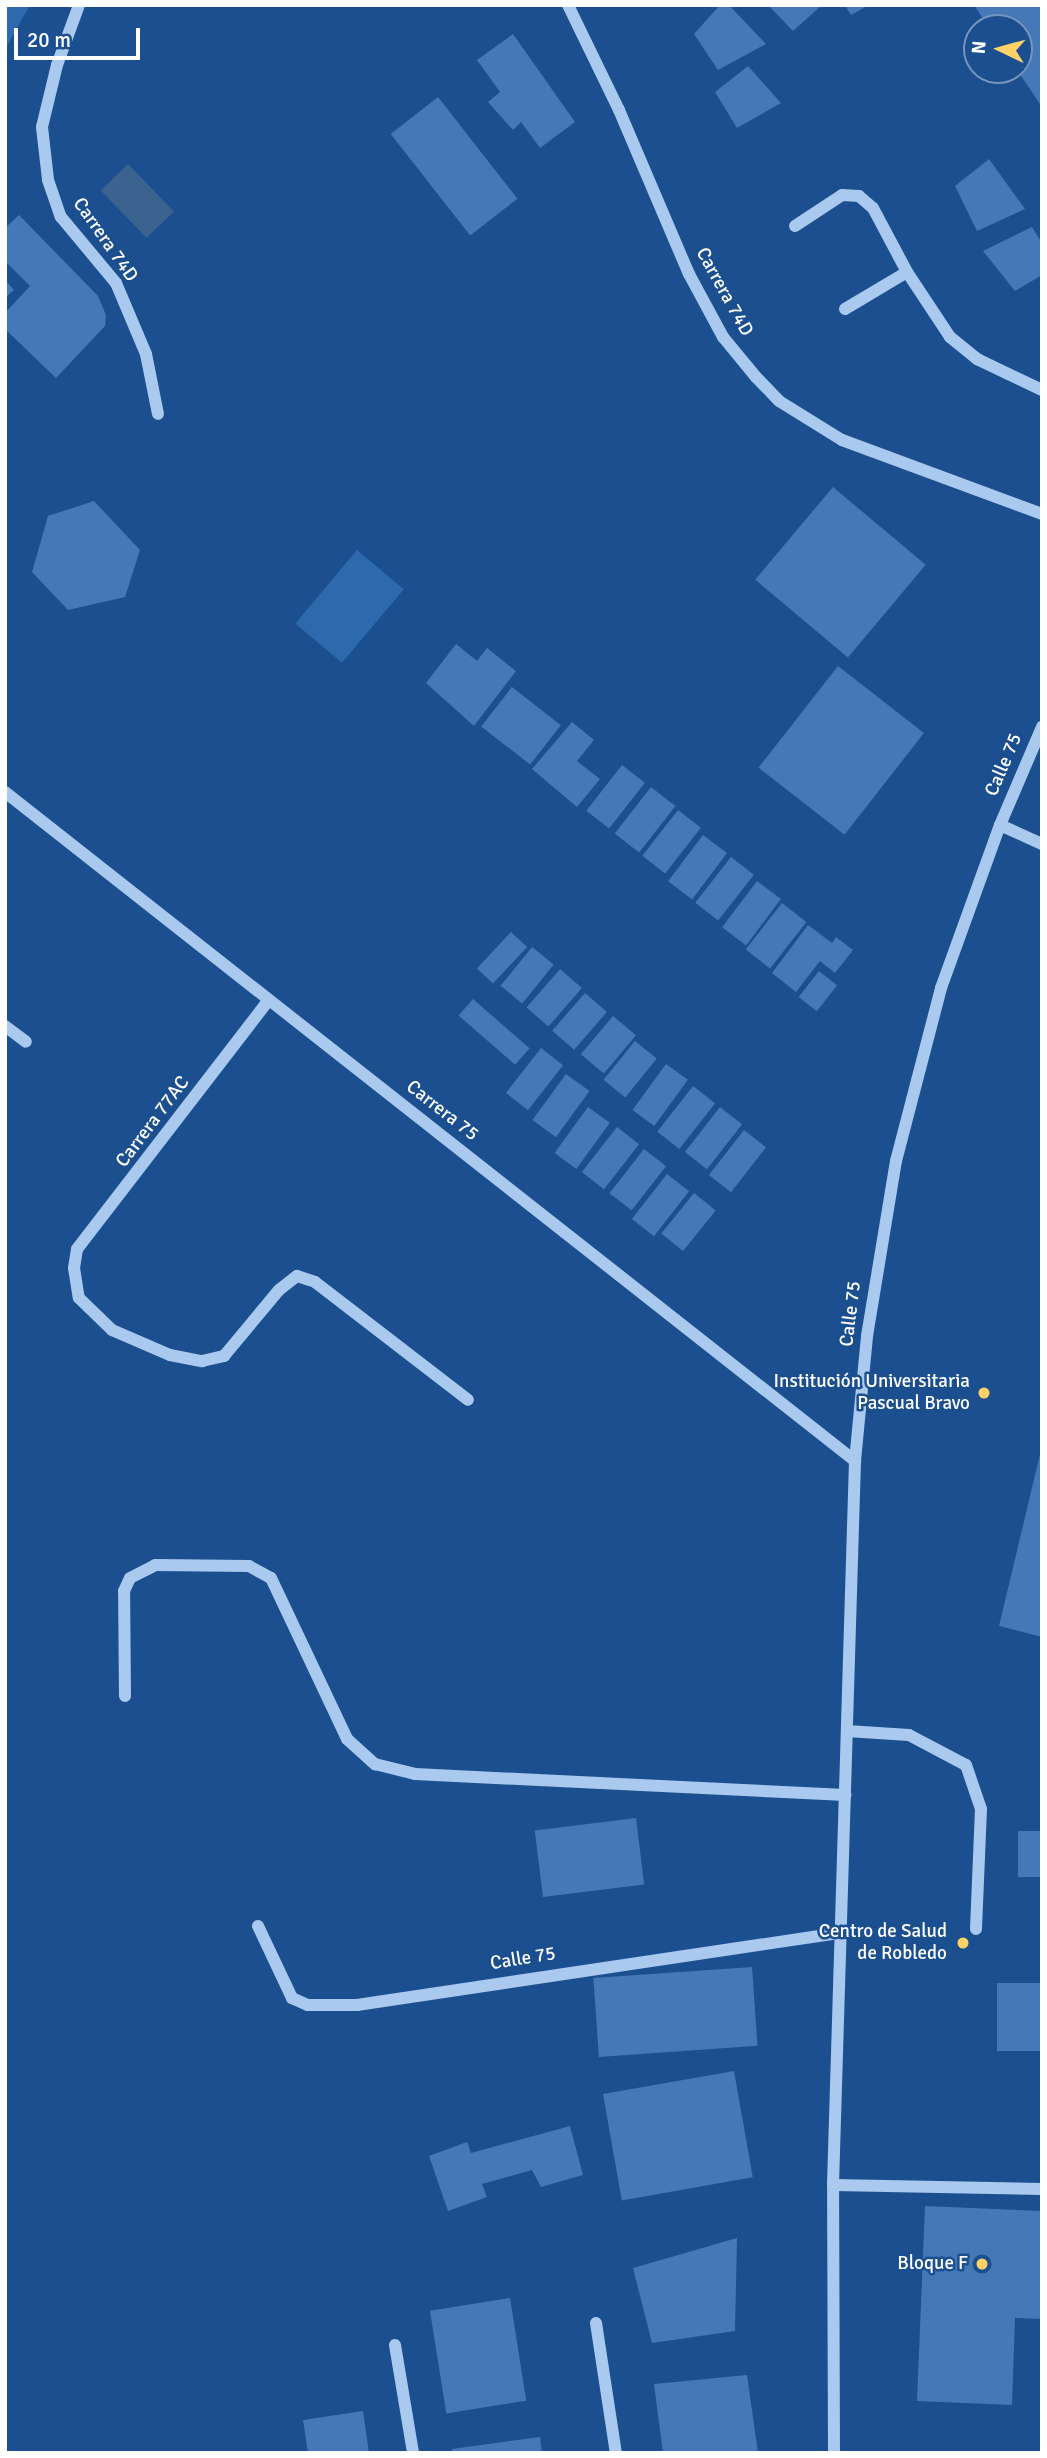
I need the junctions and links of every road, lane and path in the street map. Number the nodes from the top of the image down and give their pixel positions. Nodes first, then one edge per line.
1 (79, 5) edge
2 (568, 5) edge
3 (795, 226) dead end
4 (907, 272) junction
5 (845, 309) dead end
6 (1042, 390) edge
7 (158, 414) dead end
8 (1042, 514) edge
9 (1042, 727) edge
10 (5, 792) edge
11 (1000, 825) junction
12 (1042, 844) edge
13 (268, 1001) junction
14 (5, 1026) edge
15 (26, 1042) dead end
16 (468, 1401) dead end
17 (855, 1461) junction
18 (125, 1696) dead end
19 (847, 1731) junction
20 (845, 1795) junction
21 (258, 1926) dead end
22 (976, 1929) dead end
23 (841, 1933) junction
24 (833, 2185) junction
25 (1042, 2189) edge
26 (596, 2323) dead end
27 (395, 2345) dead end
28 (413, 2453) edge
29 (616, 2453) edge
30 (834, 2453) edge

1 - 7 street, Carrera 74D
2 - 8 street, Carrera 74D
3 - 4 street
4 - 5 street
4 - 6 street
9 - 11 street, Calle 75
10 - 13 street, Carrera 75
11 - 12 street
11 - 17 street, Calle 75
13 - 16 street, Carrera 77AC
13 - 17 street, Carrera 75
14 - 15 street
17 - 19 street, Calle 75
18 - 20 street
19 - 20 street, Calle 75
19 - 22 street
20 - 23 street, Calle 75
21 - 23 street, Calle 75
23 - 24 street, Calle 75
24 - 25 street
24 - 30 street, Calle 75
26 - 29 street
27 - 28 street

